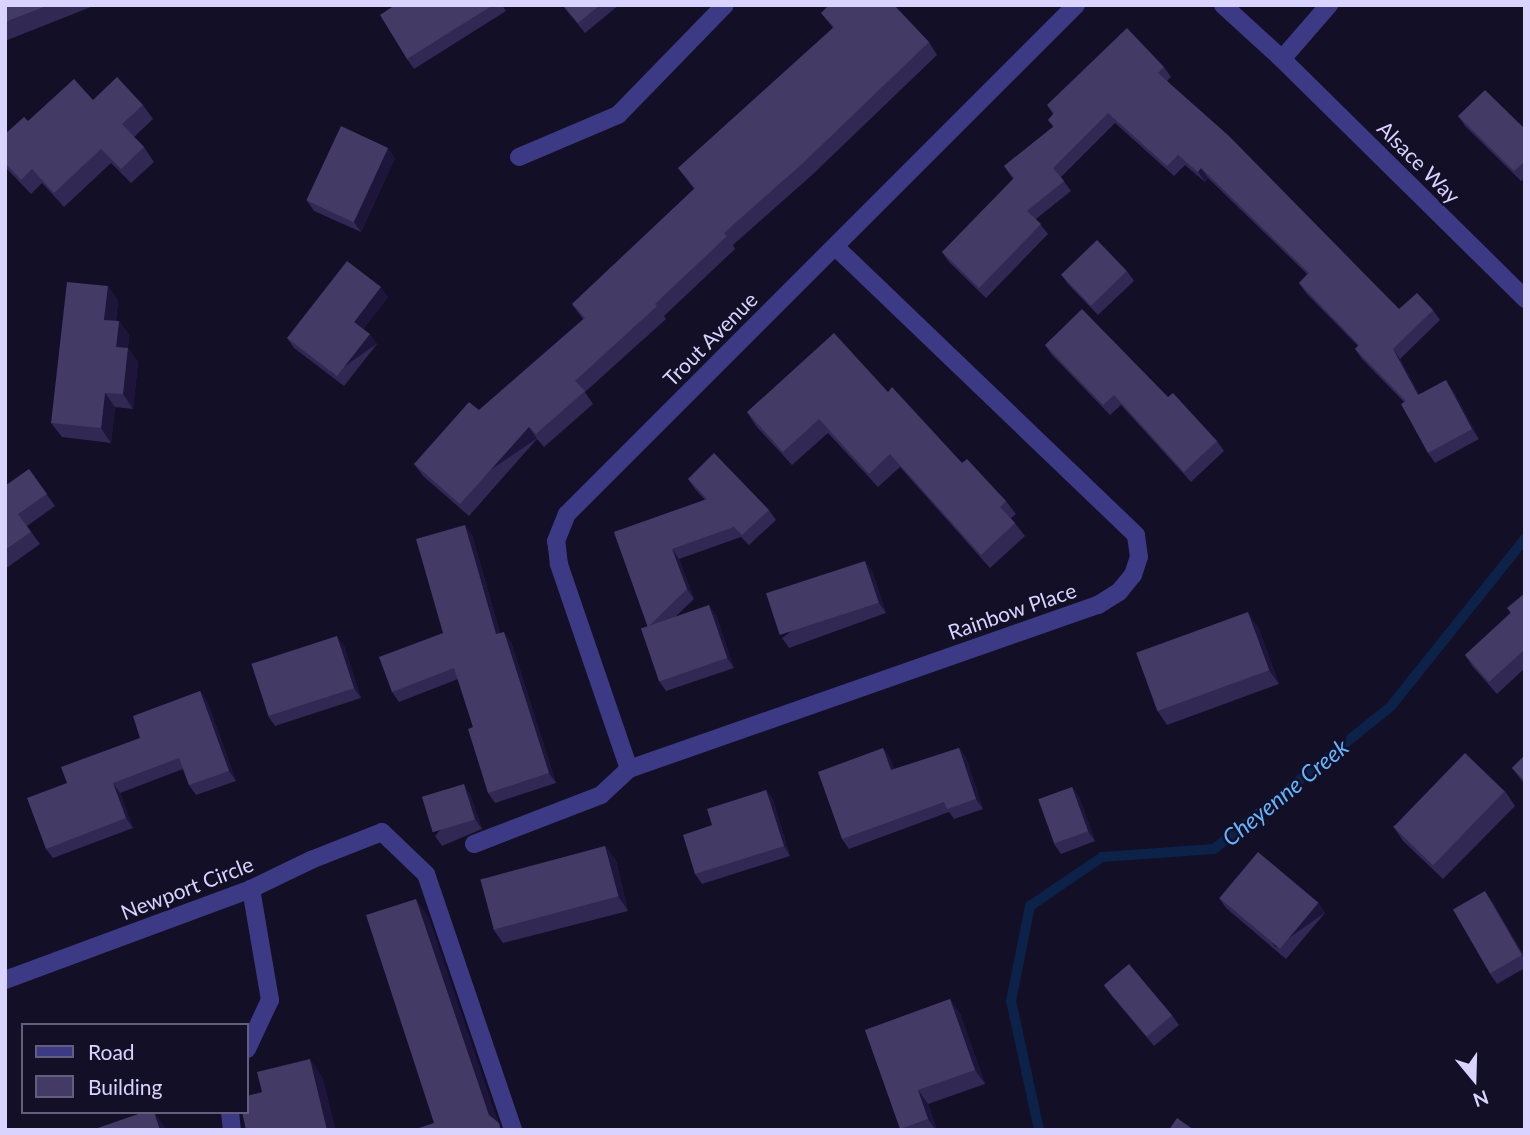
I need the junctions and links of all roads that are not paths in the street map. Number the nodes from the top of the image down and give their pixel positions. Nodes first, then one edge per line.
1 (726, 5) edge
2 (1076, 5) edge
3 (1223, 5) edge
4 (1329, 5) edge
5 (1282, 58) junction
6 (519, 157) dead end
7 (835, 246) junction
8 (1525, 299) edge
9 (629, 769) junction
10 (474, 844) dead end
11 (251, 889) junction
12 (5, 980) edge
13 (248, 1047) edge
14 (513, 1130) edge

1 - 6 street
2 - 7 street, Trout Avenue
3 - 5 street, Alsace Way
4 - 5 street
5 - 8 street, Alsace Way
7 - 9 street, Trout Avenue
7 - 9 street, Rainbow Place
9 - 10 street, Rainbow Place
11 - 12 street, Newport Circle
11 - 13 street
11 - 14 street, Newport Circle

